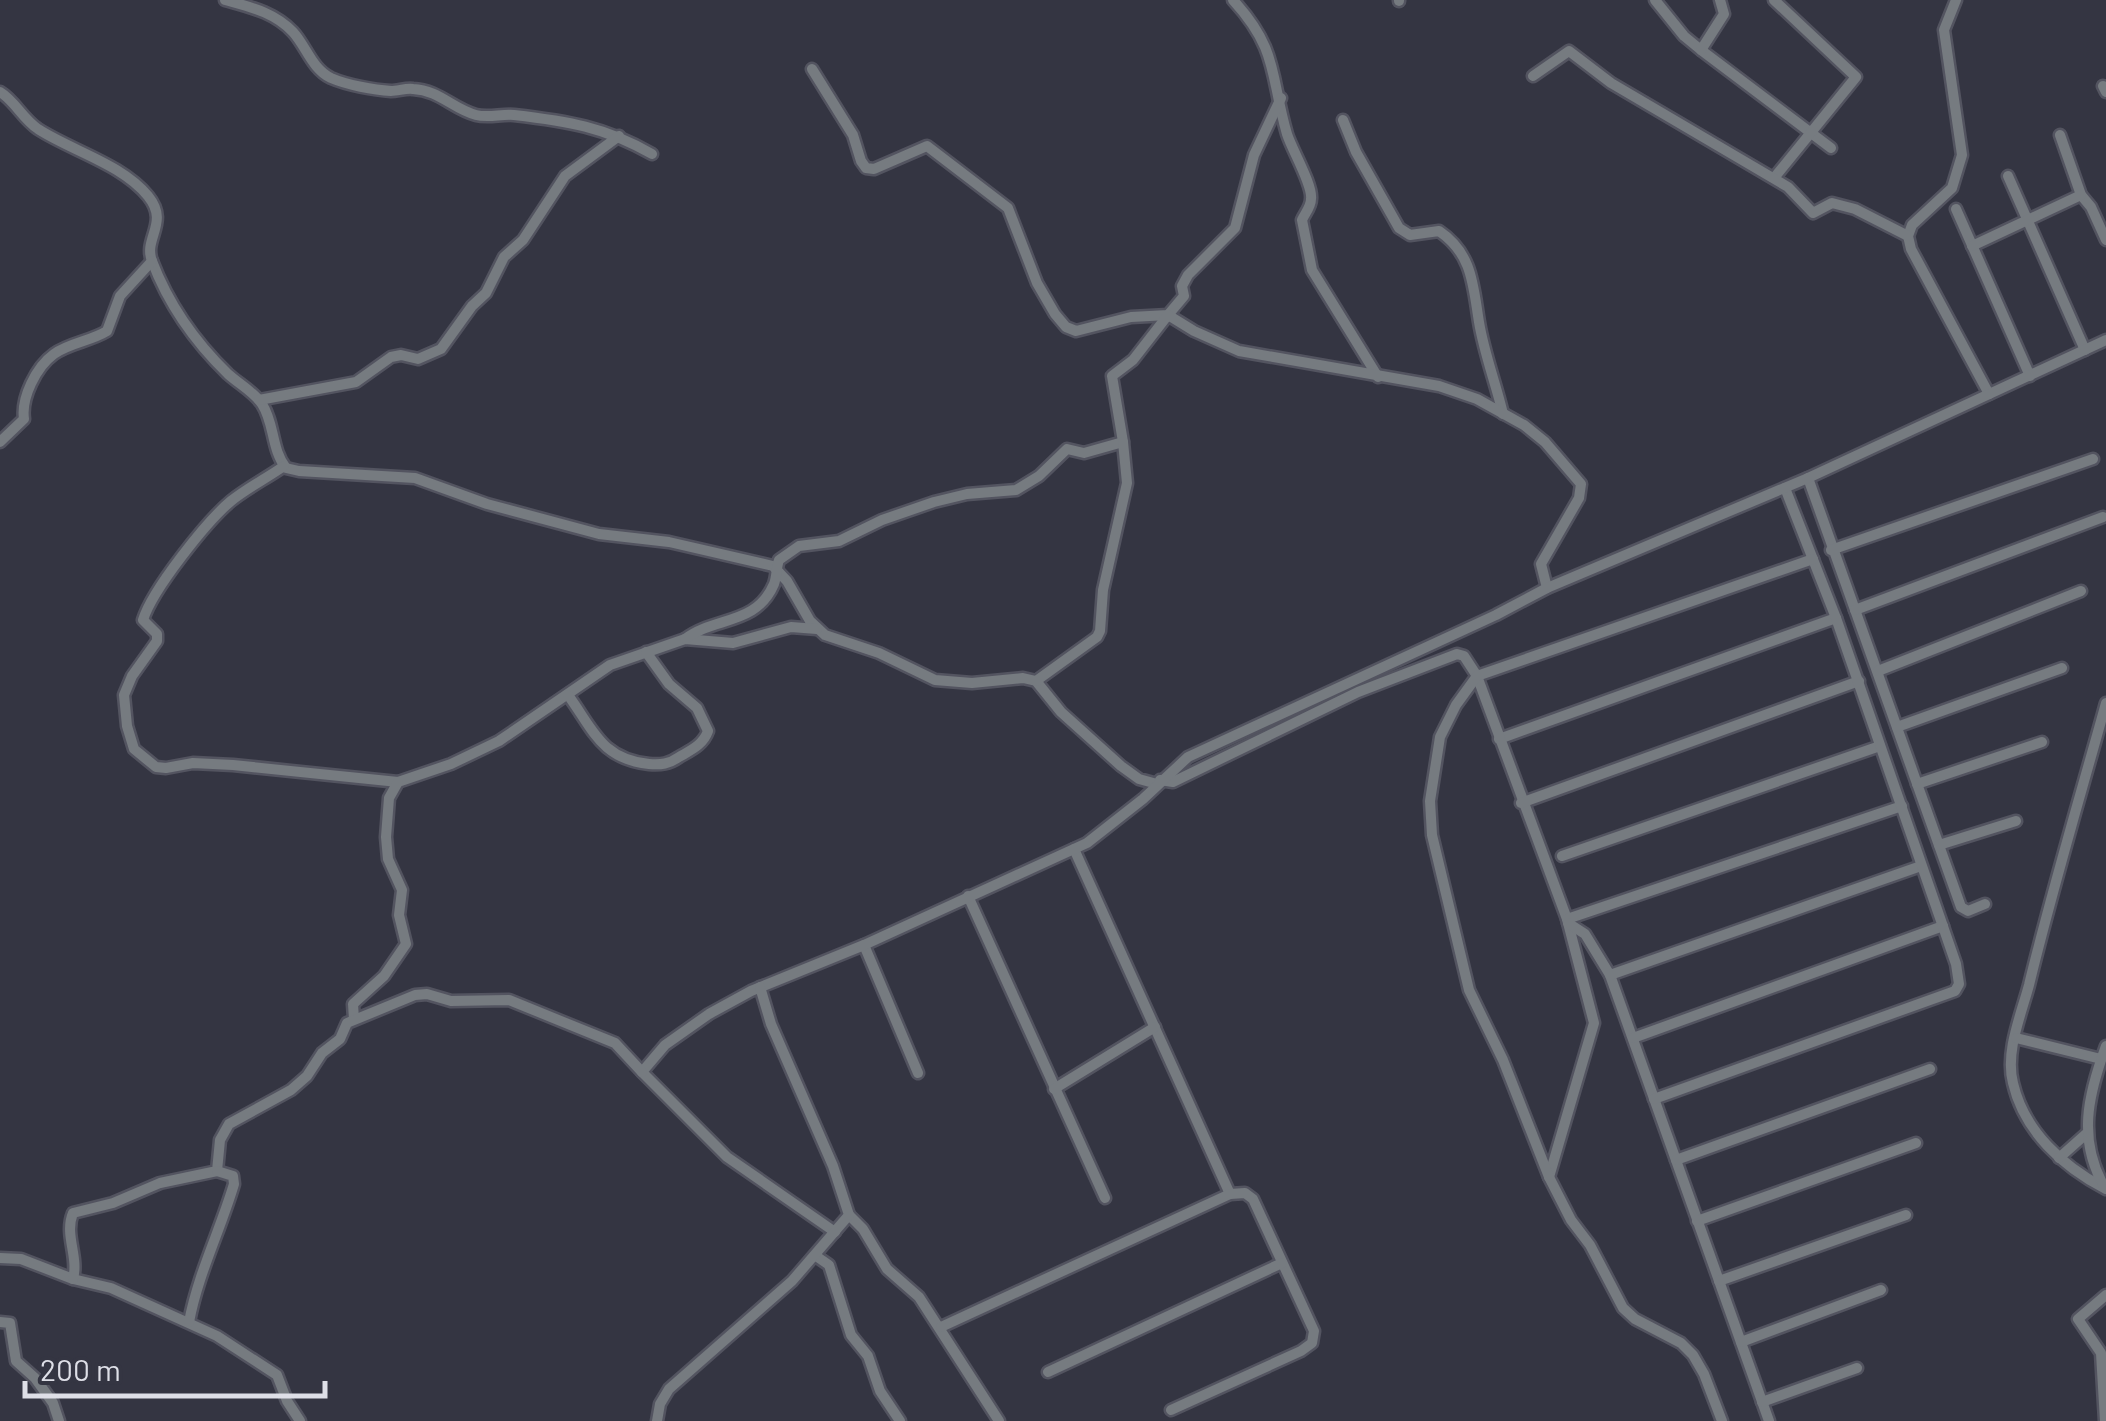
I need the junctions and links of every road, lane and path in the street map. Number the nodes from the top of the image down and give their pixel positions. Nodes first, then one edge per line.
1 (225, 0) edge
2 (1233, 0) edge
3 (1654, 0) edge
4 (1720, 0) edge
5 (1774, 0) edge
6 (1956, 0) edge
7 (1701, 50) junction
8 (812, 69) dead end
9 (1533, 76) dead end
10 (0, 92) edge
11 (1281, 98) junction
12 (1343, 120) dead end
13 (1812, 134) junction
14 (2060, 135) dead end
15 (619, 136) junction
16 (1831, 148) dead end
17 (652, 154) dead end
18 (2008, 176) dead end
19 (1774, 178) junction
20 (2081, 195) junction
21 (1956, 209) dead end
22 (2028, 220) junction
23 (1908, 236) junction
24 (2106, 240) edge
25 (1972, 246) junction
26 (152, 261) junction
27 (1168, 315) junction
28 (2106, 340) edge
29 (2084, 350) junction
30 (2030, 376) junction
31 (1378, 378) junction
32 (1989, 394) junction
33 (259, 400) junction
34 (1503, 414) junction
35 (0, 442) edge
36 (1123, 442) junction
37 (2093, 459) dead end
38 (284, 466) junction
39 (1808, 478) junction
40 (1785, 488) junction
41 (2103, 518) dead end
42 (1831, 550) junction
43 (1813, 558) junction
44 (776, 569) junction
45 (1547, 588) junction
46 (2081, 592) dead end
47 (1855, 610) junction
48 (1836, 618) junction
49 (817, 629) junction
50 (685, 639) junction
51 (646, 652) junction
52 (2062, 668) dead end
53 (1878, 671) junction
54 (1477, 676) junction
55 (1036, 681) junction
56 (1859, 682) junction
57 (568, 694) junction
58 (2106, 703) edge
59 (1897, 726) junction
60 (1499, 739) junction
61 (2042, 742) dead end
62 (1880, 746) junction
63 (398, 782) junction
64 (1159, 782) junction
65 (1917, 784) junction
66 (1522, 803) junction
67 (1902, 806) junction
68 (2016, 821) dead end
69 (1940, 845) junction
70 (1074, 849) junction
71 (1562, 856) dead end
72 (1921, 866) junction
73 (968, 896) junction
74 (1986, 904) dead end
75 (1568, 921) junction
76 (1943, 926) junction
77 (864, 946) junction
78 (1610, 975) junction
79 (760, 987) junction
80 (354, 1019) junction
81 (1155, 1027) junction
82 (1634, 1038) junction
83 (2016, 1038) junction
84 (2106, 1046) edge
85 (2101, 1059) junction
86 (1930, 1069) dead end
87 (642, 1072) junction
88 (918, 1073) dead end
89 (1054, 1089) junction
90 (1654, 1099) junction
91 (2086, 1134) junction
92 (1916, 1142) dead end
93 (2060, 1158) junction
94 (1676, 1160) junction
95 (217, 1172) junction
96 (1549, 1177) junction
97 (2106, 1189) edge
98 (1230, 1194) junction
99 (1106, 1198) dead end
100 (850, 1215) junction
101 (1906, 1215) dead end
102 (1698, 1221) junction
103 (835, 1232) junction
104 (816, 1256) junction
105 (3, 1260) edge
106 (1282, 1263) junction
107 (73, 1279) junction
108 (1719, 1281) junction
109 (1882, 1290) dead end
110 (2106, 1294) edge
111 (0, 1322) edge
112 (189, 1322) junction
113 (940, 1328) junction
114 (1740, 1342) junction
115 (1856, 1368) dead end
116 (1048, 1372) dead end
117 (1762, 1402) junction
118 (1171, 1410) dead end
119 (59, 1421) edge
120 (300, 1421) edge
121 (657, 1421) edge
122 (900, 1421) edge
123 (999, 1421) edge
124 (1722, 1421) edge
125 (1769, 1421) edge
126 (2105, 1421) edge

1 - 15 street
2 - 11 street
3 - 7 street
4 - 7 street
5 - 13 street
6 - 23 street
7 - 13 street
8 - 27 street
9 - 19 street
10 - 26 street
11 - 27 street
11 - 31 street
12 - 34 street
13 - 16 street
13 - 19 street
14 - 20 street
15 - 17 street
15 - 33 street
18 - 22 street
19 - 23 street
20 - 22 street
20 - 24 street
21 - 25 street
22 - 25 street
22 - 29 street
23 - 32 street
25 - 30 street
26 - 33 street
26 - 35 street
27 - 31 street
27 - 36 street
28 - 29 street
29 - 30 street
30 - 32 street
31 - 34 street
32 - 39 street
33 - 38 street
34 - 45 street
36 - 44 street
36 - 55 street
37 - 42 street
38 - 44 street
38 - 63 street
39 - 40 street
39 - 42 street
40 - 43 street
40 - 45 street
41 - 47 street
42 - 47 street
43 - 48 street
43 - 54 street
44 - 49 street
44 - 50 street
45 - 64 street
46 - 53 street
47 - 53 street
48 - 56 street
48 - 60 street
49 - 50 street
49 - 55 street
50 - 51 street
51 - 57 street
51 - 57 street
52 - 59 street
53 - 59 street
54 - 60 street
54 - 64 street
54 - 96 street
55 - 64 street
56 - 62 street
56 - 66 street
57 - 63 street
58 - 83 street
59 - 65 street
60 - 66 street
61 - 65 street
62 - 67 street
62 - 71 street
63 - 80 street
64 - 70 street
65 - 69 street
66 - 75 street
67 - 72 street
67 - 75 street
68 - 69 street
69 - 74 street
70 - 73 street
70 - 81 street
72 - 76 street
72 - 78 street
73 - 77 street
73 - 89 street
75 - 78 street
75 - 96 street
76 - 82 street
76 - 90 street
77 - 79 street
77 - 88 street
78 - 82 street
79 - 87 street
79 - 100 street
80 - 87 street
80 - 95 street
81 - 89 street
81 - 98 street
82 - 90 street
83 - 85 street
83 - 93 street
84 - 85 street
85 - 91 street
86 - 94 street
87 - 103 street
89 - 99 street
90 - 94 street
91 - 93 street
91 - 97 street
92 - 102 street
93 - 97 street
94 - 102 street
95 - 107 street
95 - 112 street
96 - 124 street
98 - 106 street
98 - 113 street
100 - 103 street
100 - 113 street
101 - 108 street
102 - 108 street
103 - 104 street
104 - 121 street
104 - 122 street
105 - 107 street
106 - 116 street
106 - 118 street
107 - 112 street
108 - 114 street
109 - 114 street
110 - 126 street
111 - 119 street
112 - 120 street
113 - 123 street
114 - 117 street
115 - 117 street
117 - 125 street

